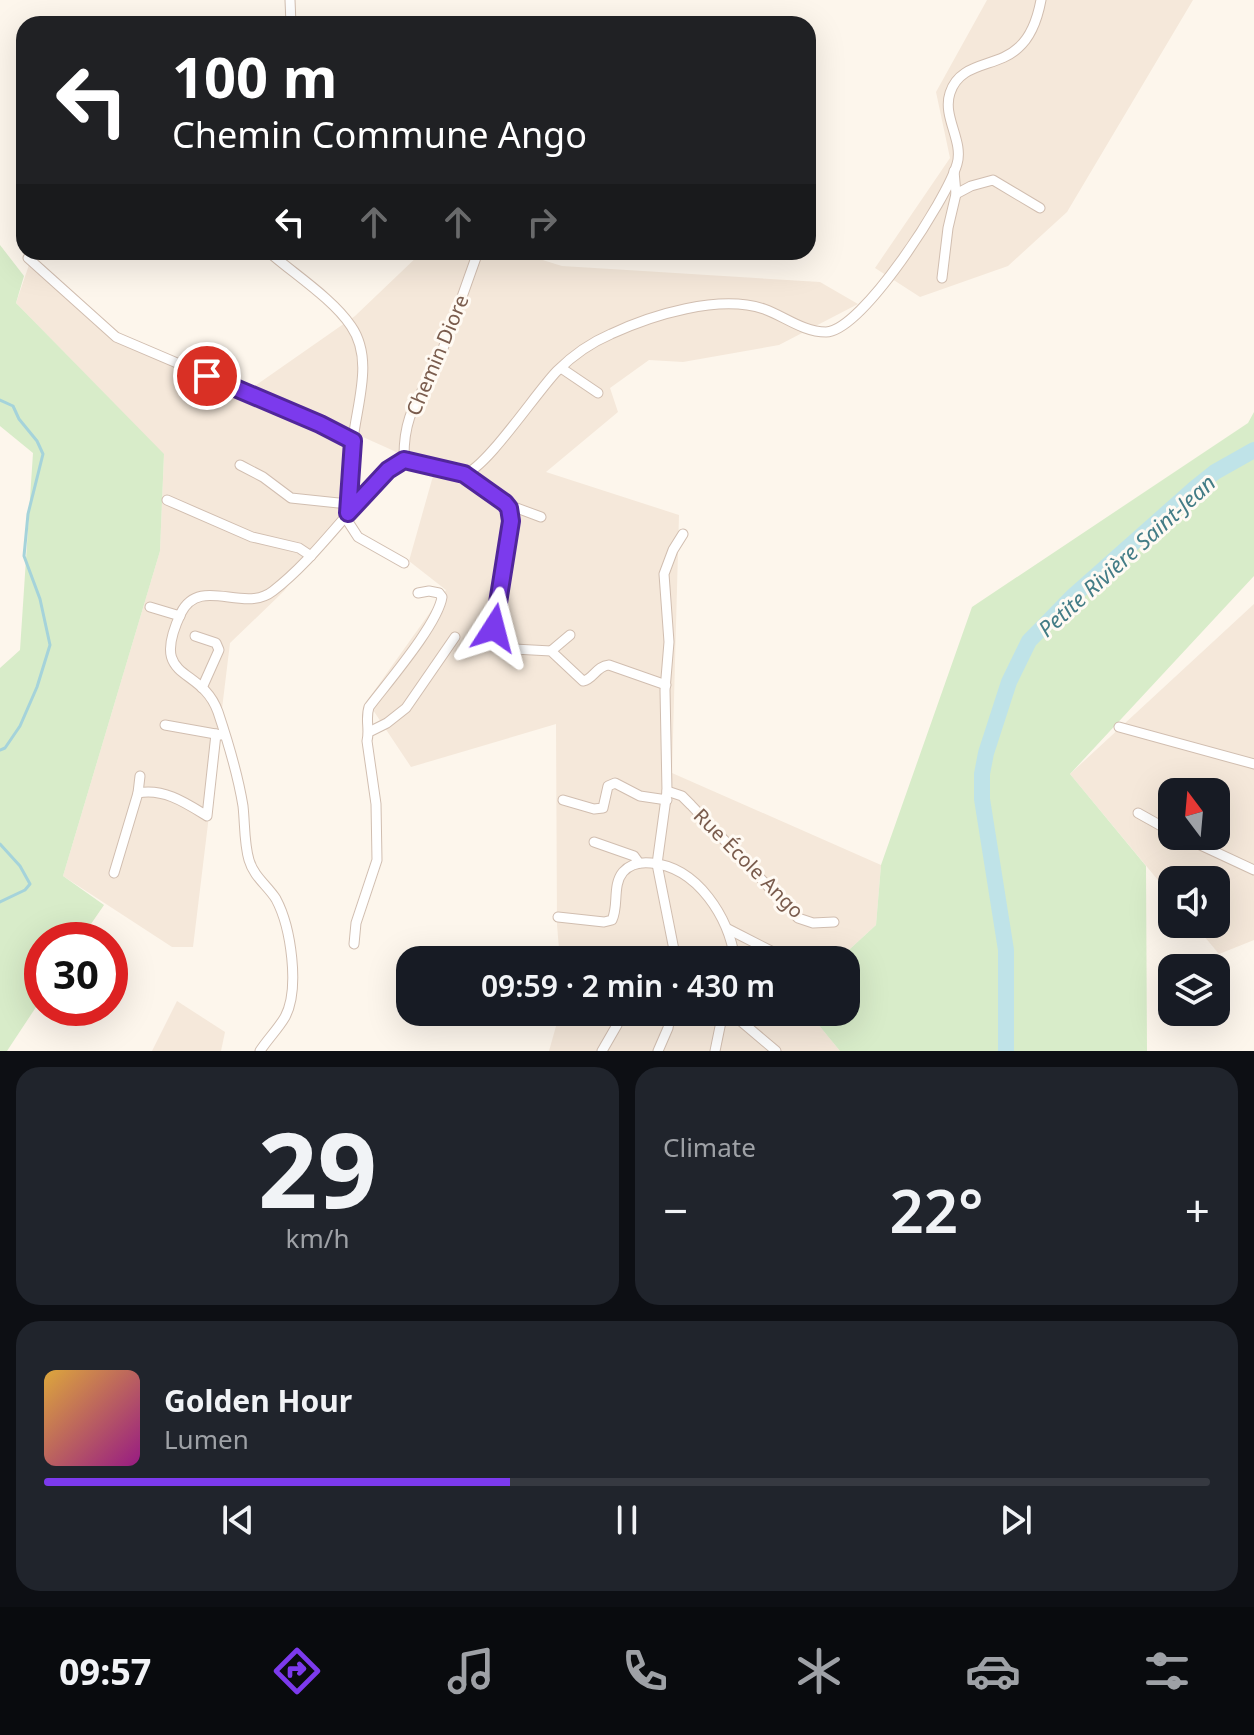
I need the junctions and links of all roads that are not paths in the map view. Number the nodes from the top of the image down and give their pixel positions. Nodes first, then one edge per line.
1 (1041, 0) edge
2 (954, 171) junction
3 (956, 194) junction
4 (1040, 208) dead end
5 (30, 260) edge
6 (278, 260) edge
7 (475, 260) edge
8 (942, 278) dead end
9 (561, 368) junction
10 (598, 393) dead end
11 (353, 441) junction
12 (404, 460) junction
13 (240, 465) dead end
14 (464, 474) junction
15 (167, 500) dead end
16 (505, 503) junction
17 (347, 511) junction
18 (541, 517) dead end
19 (683, 534) dead end
20 (311, 556) junction
21 (404, 563) dead end
22 (418, 593) dead end
23 (150, 607) dead end
24 (180, 616) junction
25 (494, 628) dead end
26 (570, 635) dead end
27 (195, 636) dead end
28 (455, 637) dead end
29 (514, 649) dead end
30 (551, 651) junction
31 (666, 685) junction
32 (202, 688) junction
33 (165, 725) dead end
34 (1119, 727) dead end
35 (369, 732) junction
36 (220, 735) junction
37 (1254, 764) edge
38 (140, 776) dead end
39 (138, 793) junction
40 (667, 795) junction
41 (563, 800) dead end
42 (1138, 813) dead end
43 (1158, 824) edge
44 (594, 842) dead end
45 (1211, 850) edge
46 (639, 863) junction
47 (657, 864) junction
48 (1254, 870) edge
49 (114, 873) dead end
50 (558, 917) dead end
51 (834, 922) dead end
52 (728, 929) junction
53 (354, 944) dead end
54 (673, 946) edge
55 (732, 946) edge
56 (761, 946) edge
57 (616, 1026) edge
58 (668, 1026) edge
59 (720, 1026) edge
60 (747, 1026) edge
61 (260, 1051) edge
62 (602, 1051) edge
63 (658, 1051) edge
64 (715, 1051) edge
65 (776, 1051) edge

1 - 2 street
2 - 3 street
2 - 9 street
3 - 4 street
3 - 8 street
5 - 11 street
6 - 11 street
7 - 12 street, Chemin Diore
9 - 10 street
9 - 14 street
11 - 17 street
12 - 14 street
12 - 17 street
13 - 17 street
14 - 16 street
15 - 20 street
16 - 18 street
16 - 25 street
17 - 20 street
17 - 21 street
19 - 31 street, Rue École Ango
20 - 24 street
22 - 35 street
23 - 24 street
24 - 32 street
26 - 30 street
27 - 32 street
28 - 35 street
29 - 30 street
30 - 31 street
31 - 40 street, Rue École Ango
32 - 36 street
33 - 36 street
34 - 37 street
35 - 53 street
36 - 39 street
36 - 61 street
38 - 39 street
39 - 49 street
40 - 41 street, Rue École Ango
40 - 47 street, Rue École Ango
40 - 51 street, Rue École Ango
42 - 43 street
44 - 46 street
45 - 48 street
46 - 47 street
46 - 50 street
47 - 52 street
47 - 54 street, Rue École Ango
52 - 55 street
52 - 56 street
57 - 62 street
58 - 63 street
59 - 64 street
60 - 65 street

